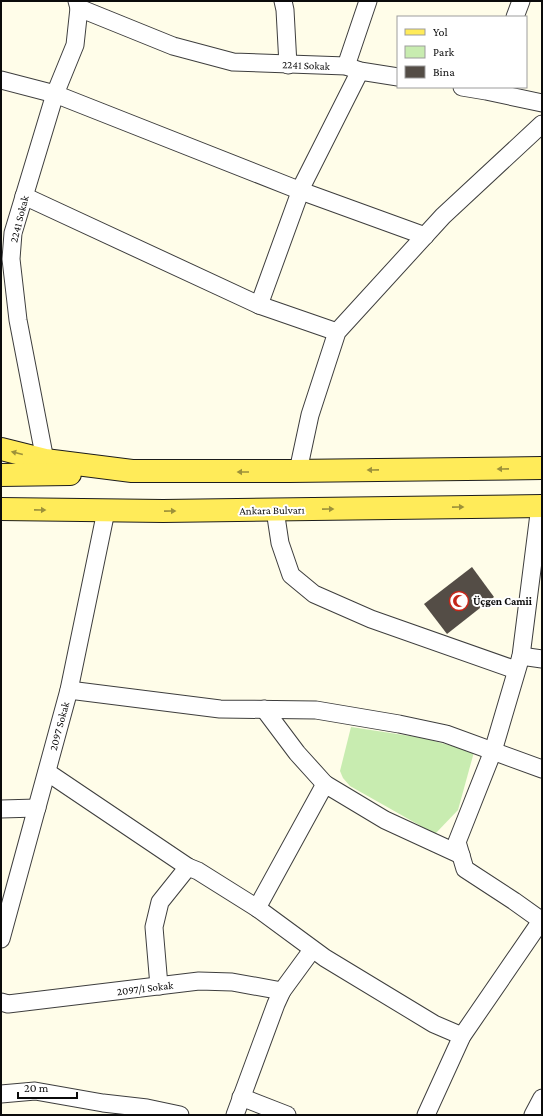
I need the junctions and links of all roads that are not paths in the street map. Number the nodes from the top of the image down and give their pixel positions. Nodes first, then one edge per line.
1 (283, 1) edge
2 (368, 1) edge
3 (521, 1) edge
4 (78, 4) edge
5 (515, 16) edge
6 (288, 65) junction
7 (353, 69) junction
8 (397, 77) edge
9 (1, 80) edge
10 (474, 88) edge
11 (487, 89) edge
12 (55, 94) junction
13 (542, 103) edge
14 (542, 124) edge
15 (301, 191) junction
16 (24, 196) junction
17 (7, 231) edge
18 (425, 236) junction
19 (259, 305) junction
20 (337, 332) junction
21 (1, 448) edge
22 (45, 460) junction
23 (542, 468) edge
24 (132, 471) junction
25 (298, 471) junction
26 (1, 475) edge
27 (541, 506) edge
28 (1, 509) edge
29 (276, 510) junction
30 (106, 511) junction
31 (542, 659) edge
32 (519, 663) junction
33 (68, 690) junction
34 (264, 709) junction
35 (493, 751) junction
36 (542, 769) edge
37 (47, 772) junction
38 (325, 784) junction
39 (37, 808) junction
40 (1, 809) edge
41 (461, 855) junction
42 (188, 867) junction
43 (257, 908) junction
44 (542, 921) edge
45 (1, 939) edge
46 (312, 950) junction
47 (159, 986) junction
48 (282, 991) junction
49 (4, 1003) edge
50 (462, 1036) junction
51 (1, 1094) edge
52 (241, 1097) junction
53 (542, 1098) edge
54 (180, 1115) edge
55 (235, 1115) edge
56 (287, 1115) edge
57 (426, 1115) edge
58 (533, 1115) edge

1 - 6 street
2 - 7 street
3 - 5 street
4 - 6 street, 2241 Sokak
4 - 12 street, 2241 Sokak
6 - 7 street, 2241 Sokak
7 - 8 street, 2241 Sokak
7 - 15 street
9 - 12 street
10 - 11 street
11 - 13 street
12 - 15 street
12 - 16 street, 2241 Sokak
14 - 18 street
15 - 18 street
15 - 19 street
16 - 17 street, 2241 Sokak
16 - 19 street
17 - 22 street, 2241 Sokak
18 - 20 street
19 - 20 street
20 - 25 street
22 -> 21 main road
22 - 24 main road
23 -> 25 main road
25 -> 24 main road
24 - 26 main road
29 -> 27 main road, Ankara Bulvarı
27 - 32 street
28 -> 30 main road, Ankara Bulvarı
30 -> 29 main road, Ankara Bulvarı
29 - 32 street
30 - 33 street, 2097 Sokak
31 - 32 street
32 - 35 street
33 - 34 street
33 - 37 street, 2097 Sokak
34 - 35 street
34 - 38 street
35 - 36 street
35 - 41 street
37 - 39 street, 2097 Sokak
37 - 42 street
38 - 41 street
38 - 43 street
39 - 40 street
39 - 45 street, 2097 Sokak
41 - 44 street
42 - 43 street
42 - 47 street
43 - 46 street
44 - 50 street
46 - 48 street
46 - 50 street
47 - 48 street, 2097/1 Sokak
47 - 49 street, 2097/1 Sokak
48 - 52 street
50 - 57 street
51 - 54 street
52 - 55 street
52 - 56 street
53 - 58 street

